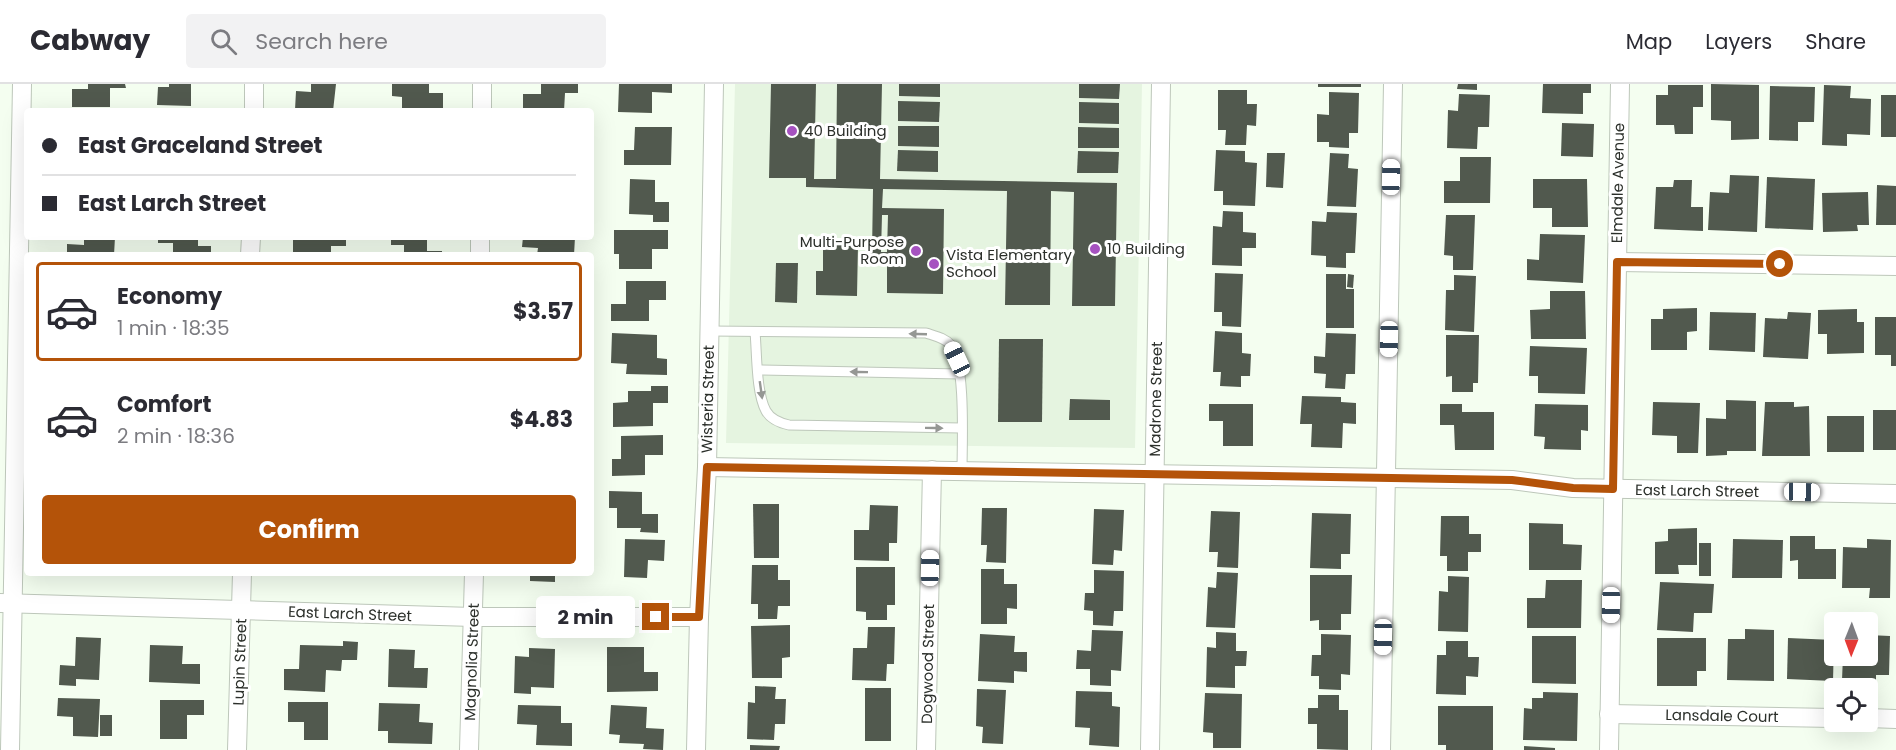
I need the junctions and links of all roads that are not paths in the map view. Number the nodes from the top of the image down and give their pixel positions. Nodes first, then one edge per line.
1 (22, 84) edge
2 (254, 84) edge
3 (482, 84) edge
4 (714, 84) edge
5 (1161, 84) edge
6 (1393, 84) edge
7 (1620, 84) edge
8 (254, 108) edge
9 (482, 108) edge
10 (1617, 262) junction
11 (1896, 266) edge
12 (710, 331) junction
13 (755, 332) junction
14 (759, 370) junction
15 (960, 374) junction
16 (961, 428) junction
17 (707, 467) junction
18 (932, 470) junction
19 (962, 471) junction
20 (1155, 474) junction
21 (1386, 478) junction
22 (1613, 489) junction
23 (1896, 494) edge
24 (242, 576) edge
25 (474, 576) edge
26 (6, 603) edge
27 (241, 611) junction
28 (473, 617) junction
29 (699, 617) junction
30 (1609, 714) junction
31 (1824, 718) edge
32 (1878, 718) edge
33 (1896, 719) edge
34 (10, 750) edge
35 (237, 750) edge
36 (469, 750) edge
37 (696, 750) edge
38 (926, 750) edge
39 (1150, 750) edge
40 (1381, 750) edge
41 (1609, 750) edge

1 - 26 street
2 - 8 street
3 - 9 street
4 - 12 street, Wisteria Street
5 - 20 street, Madrone Street
6 - 21 street
7 - 10 street, Elmdale Avenue
10 - 11 street
10 - 22 street, Elmdale Avenue
12 - 13 lane
12 - 17 street, Wisteria Street
13 - 14 lane
15 -> 13 lane
15 -> 14 lane
14 -> 16 lane
15 - 16 lane
16 - 19 lane
17 - 18 street, East Larch Street
17 - 29 street, Wisteria Street
18 - 19 street, East Larch Street
18 - 38 street, Dogwood Street
19 - 20 street, East Larch Street
20 - 21 street, East Larch Street
20 - 39 street, Madrone Street
21 - 22 street, East Larch Street
21 - 40 street
22 - 23 street, East Larch Street
22 - 30 street, Elmdale Avenue
24 - 27 street, Lupin Street
25 - 28 street, Magnolia Street
26 - 27 street, East Larch Street
26 - 34 street
27 - 28 street, East Larch Street
27 - 35 street, Lupin Street
28 - 29 street, East Larch Street
28 - 36 street, Magnolia Street
29 - 37 street, Wisteria Street
30 - 31 street, Lansdale Court
30 - 41 street, Elmdale Avenue
32 - 33 street

